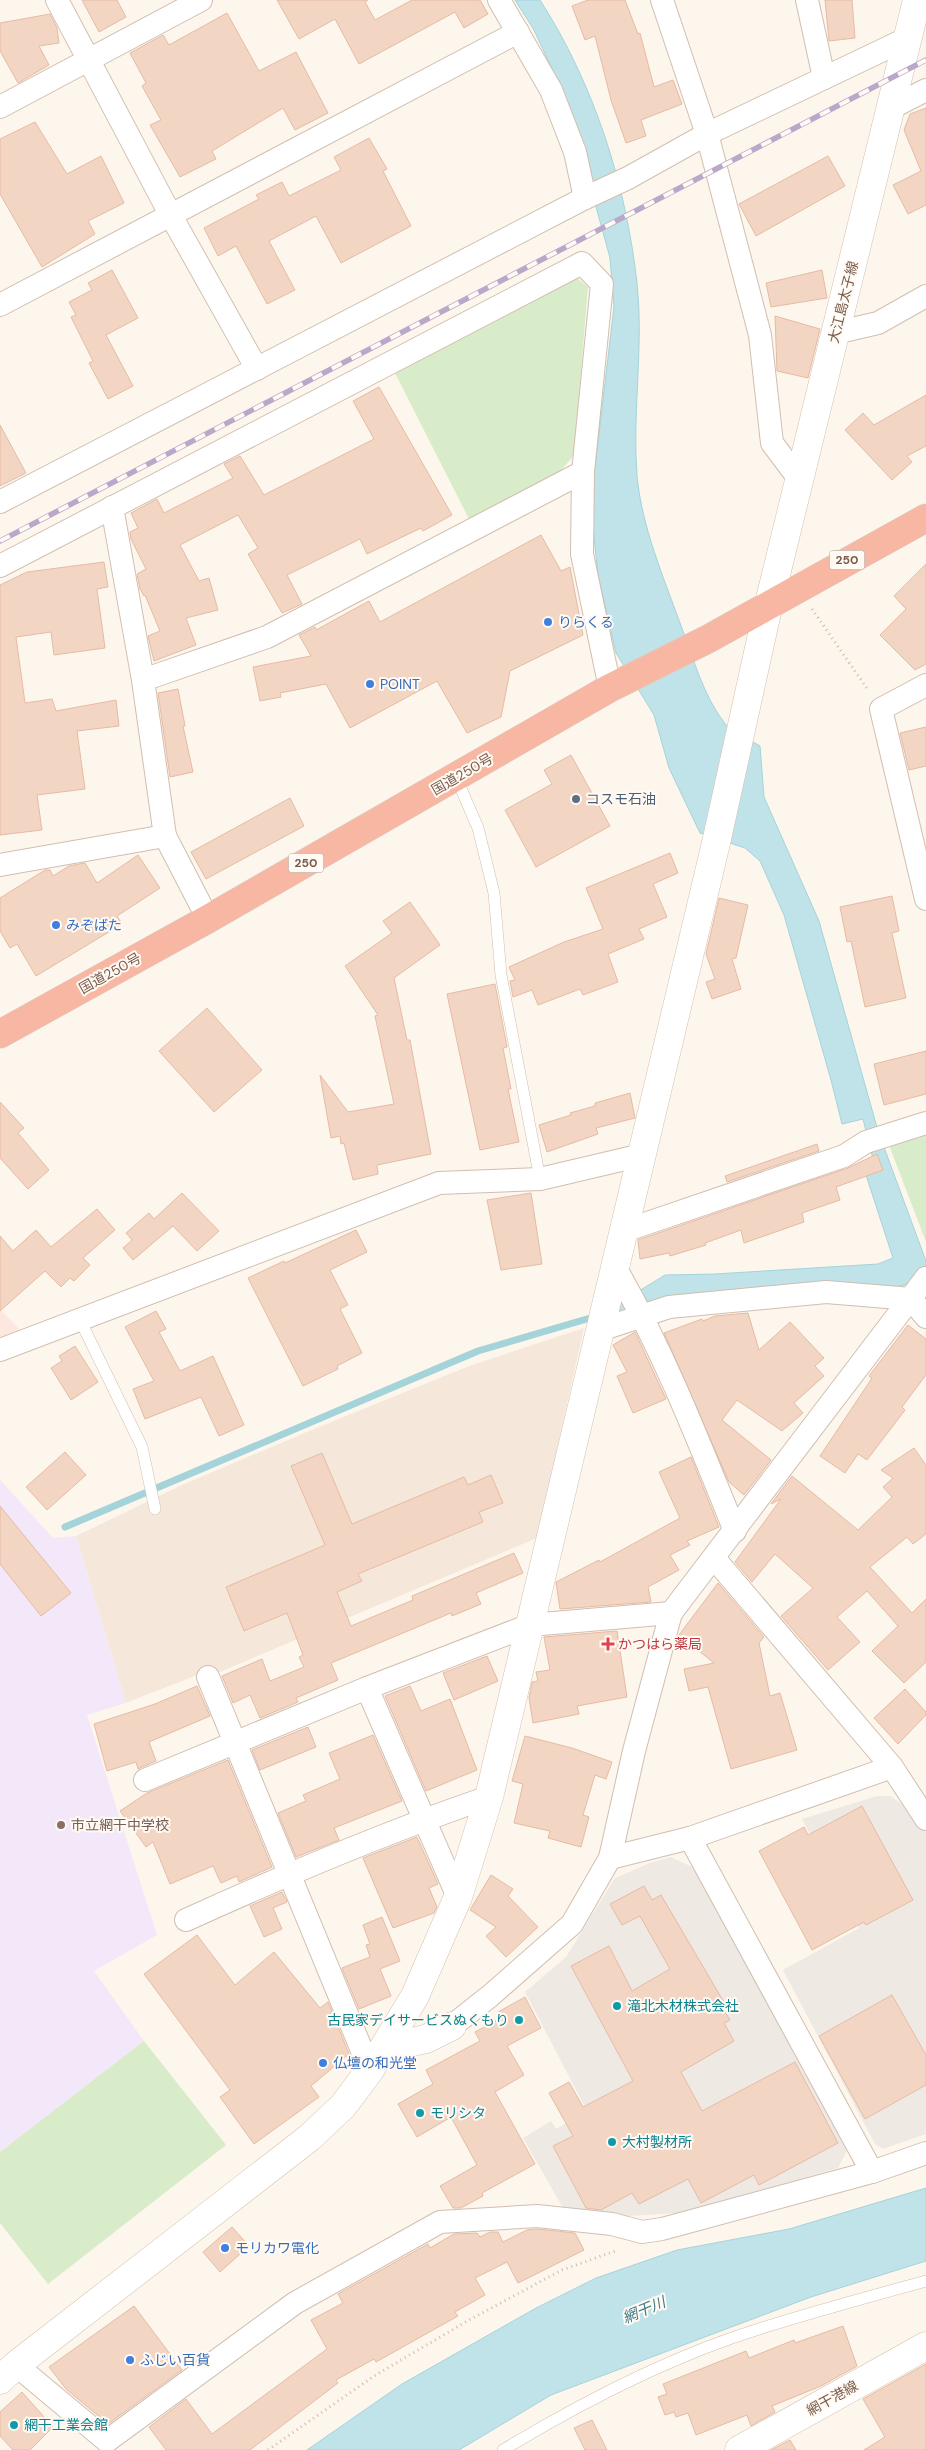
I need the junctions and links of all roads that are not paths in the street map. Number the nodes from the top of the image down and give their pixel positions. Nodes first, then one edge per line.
1 (57, 0) edge
2 (201, 0) edge
3 (499, 0) edge
4 (662, 0) edge
5 (807, 0) edge
6 (917, 0) edge
7 (518, 32) junction
8 (908, 38) junction
9 (89, 60) junction
10 (824, 78) junction
11 (926, 90) edge
12 (0, 107) edge
13 (891, 108) junction
14 (707, 134) junction
15 (585, 198) junction
16 (170, 214) junction
17 (926, 296) edge
18 (0, 305) edge
19 (835, 333) junction
20 (257, 369) junction
21 (583, 472) junction
22 (799, 479) junction
23 (0, 502) edge
24 (112, 507) junction
25 (926, 518) edge
26 (0, 566) edge
27 (769, 603) junction
28 (143, 680) junction
29 (926, 685) edge
30 (610, 688) junction
31 (456, 777) junction
32 (165, 836) junction
33 (0, 865) edge
34 (926, 899) edge
35 (208, 919) junction
36 (0, 1034) edge
37 (926, 1123) edge
38 (642, 1156) junction
39 (540, 1179) junction
40 (624, 1231) junction
41 (926, 1278) edge
42 (618, 1283) junction
43 (911, 1298) junction
44 (643, 1314) junction
45 (926, 1317) edge
46 (80, 1320) junction
47 (600, 1330) junction
48 (0, 1350) edge
49 (154, 1504) dead end
50 (735, 1531) junction
51 (714, 1558) junction
52 (671, 1613) junction
53 (530, 1625) junction
54 (208, 1677) dead end
55 (367, 1688) junction
56 (235, 1742) junction
57 (892, 1767) junction
58 (145, 1780) dead end
59 (489, 1797) junction
60 (926, 1818) edge
61 (422, 1820) junction
62 (690, 1838) junction
63 (610, 1858) junction
64 (290, 1872) junction
65 (458, 1897) junction
66 (186, 1920) dead end
67 (415, 1996) junction
68 (452, 2026) junction
69 (377, 2059) junction
70 (926, 2153) edge
71 (872, 2172) junction
72 (926, 2281) edge
73 (926, 2346) edge
74 (8, 2373) edge
75 (503, 2450) edge
76 (738, 2450) edge

1 - 9 street
2 - 9 street
3 - 7 street
4 - 14 street
5 - 10 street
6 - 8 street, 大江島太子線
7 - 15 street
7 - 16 street
8 - 10 street
8 - 13 street, 大江島太子線
9 - 12 street
9 - 16 street
10 - 14 street
11 - 13 street
13 - 19 street, 大江島太子線
14 - 15 street
14 - 22 street
15 - 20 street
16 - 18 street
16 - 20 street
17 - 19 street
19 - 22 street, 大江島太子線
20 - 23 street
21 - 24 street
21 - 28 street
21 - 30 street
22 - 27 street, 大江島太子線
24 - 26 street
24 - 28 street
25 - 27 highway, 国道250号 / 250
27 - 30 highway, 国道250号 / 250
27 - 38 street, 大江島太子線
28 - 32 street
29 - 34 street
30 - 31 highway, 国道250号 / 250
31 - 35 highway, 国道250号 / 250
31 - 39 lane
32 - 33 street
32 - 35 street
35 - 36 highway, 国道250号 / 250
37 - 40 street
38 - 39 street
38 - 40 street, 大江島太子線
39 - 46 street
40 - 42 street, 大江島太子線
41 - 43 street
42 - 44 street
42 - 47 street, 大江島太子線
43 - 44 street
43 - 45 street
43 - 50 street
44 - 47 street
44 - 50 street
46 - 48 street
46 - 49 lane
47 - 53 street, 大江島太子線
50 - 51 street
51 - 52 street
51 - 57 street
52 - 53 street
52 - 63 street
53 - 55 street
53 - 59 street, 大江島太子線
54 - 56 street
55 - 56 street
55 - 61 street
56 - 58 street
56 - 64 street
57 - 60 street
57 - 62 street
59 - 61 street
59 - 65 street, 大江島太子線
61 - 64 street
61 - 65 street
62 - 63 street
62 - 71 street
63 - 68 street
64 - 66 street
64 - 69 street
65 - 67 street, 大江島太子線
67 - 68 street
67 - 69 street, 大江島太子線
68 - 69 street
69 - 74 street, 大江島太子線
70 - 71 street
71 - 74 street
72 - 75 lane
73 - 76 street, 網干港線

